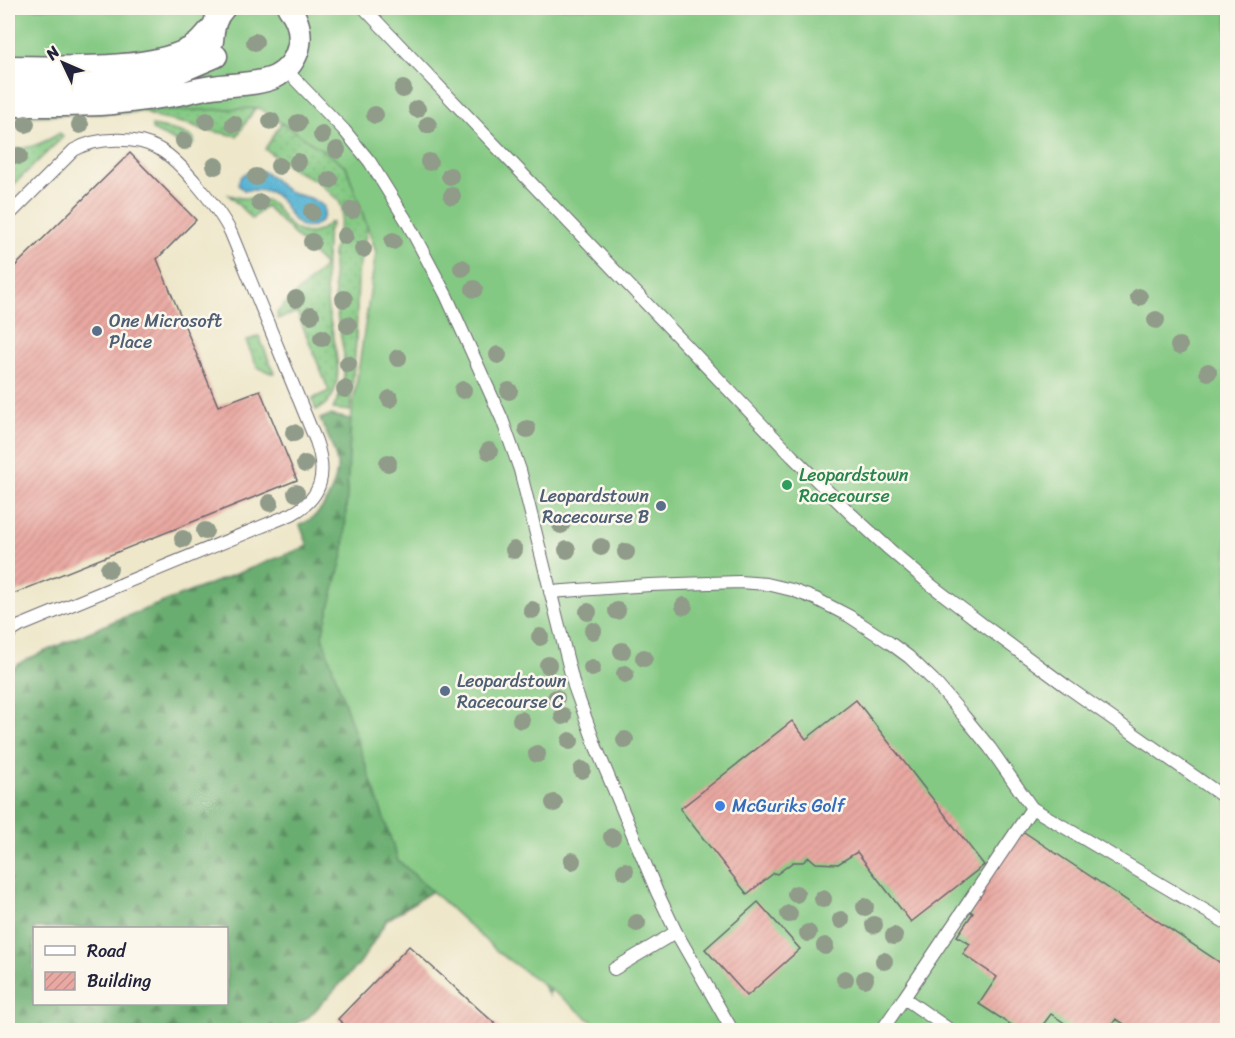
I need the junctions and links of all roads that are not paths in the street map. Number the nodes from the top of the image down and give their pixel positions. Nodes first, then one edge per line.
1 (289, 8) edge
2 (364, 8) edge
3 (218, 17) edge
4 (216, 56) junction
5 (8, 68) edge
6 (286, 70) junction
7 (261, 81) junction
8 (8, 86) edge
9 (8, 105) edge
10 (8, 216) edge
11 (550, 592) junction
12 (8, 635) edge
13 (1227, 800) edge
14 (1032, 808) junction
15 (1227, 924) edge
16 (676, 932) junction
17 (614, 969) dead end
18 (904, 998) junction
19 (732, 1030) edge
20 (882, 1030) edge
21 (950, 1030) edge

1 - 6 street
2 - 13 lane
3 - 4 street
3 - 5 street
4 - 7 street
4 - 8 street
6 - 7 street
6 - 11 lane
7 - 9 street
10 - 12 lane
11 - 14 lane
11 - 16 lane
14 - 15 lane
14 - 18 lane
16 - 17 lane
16 - 19 lane
18 - 20 lane
18 - 21 lane

